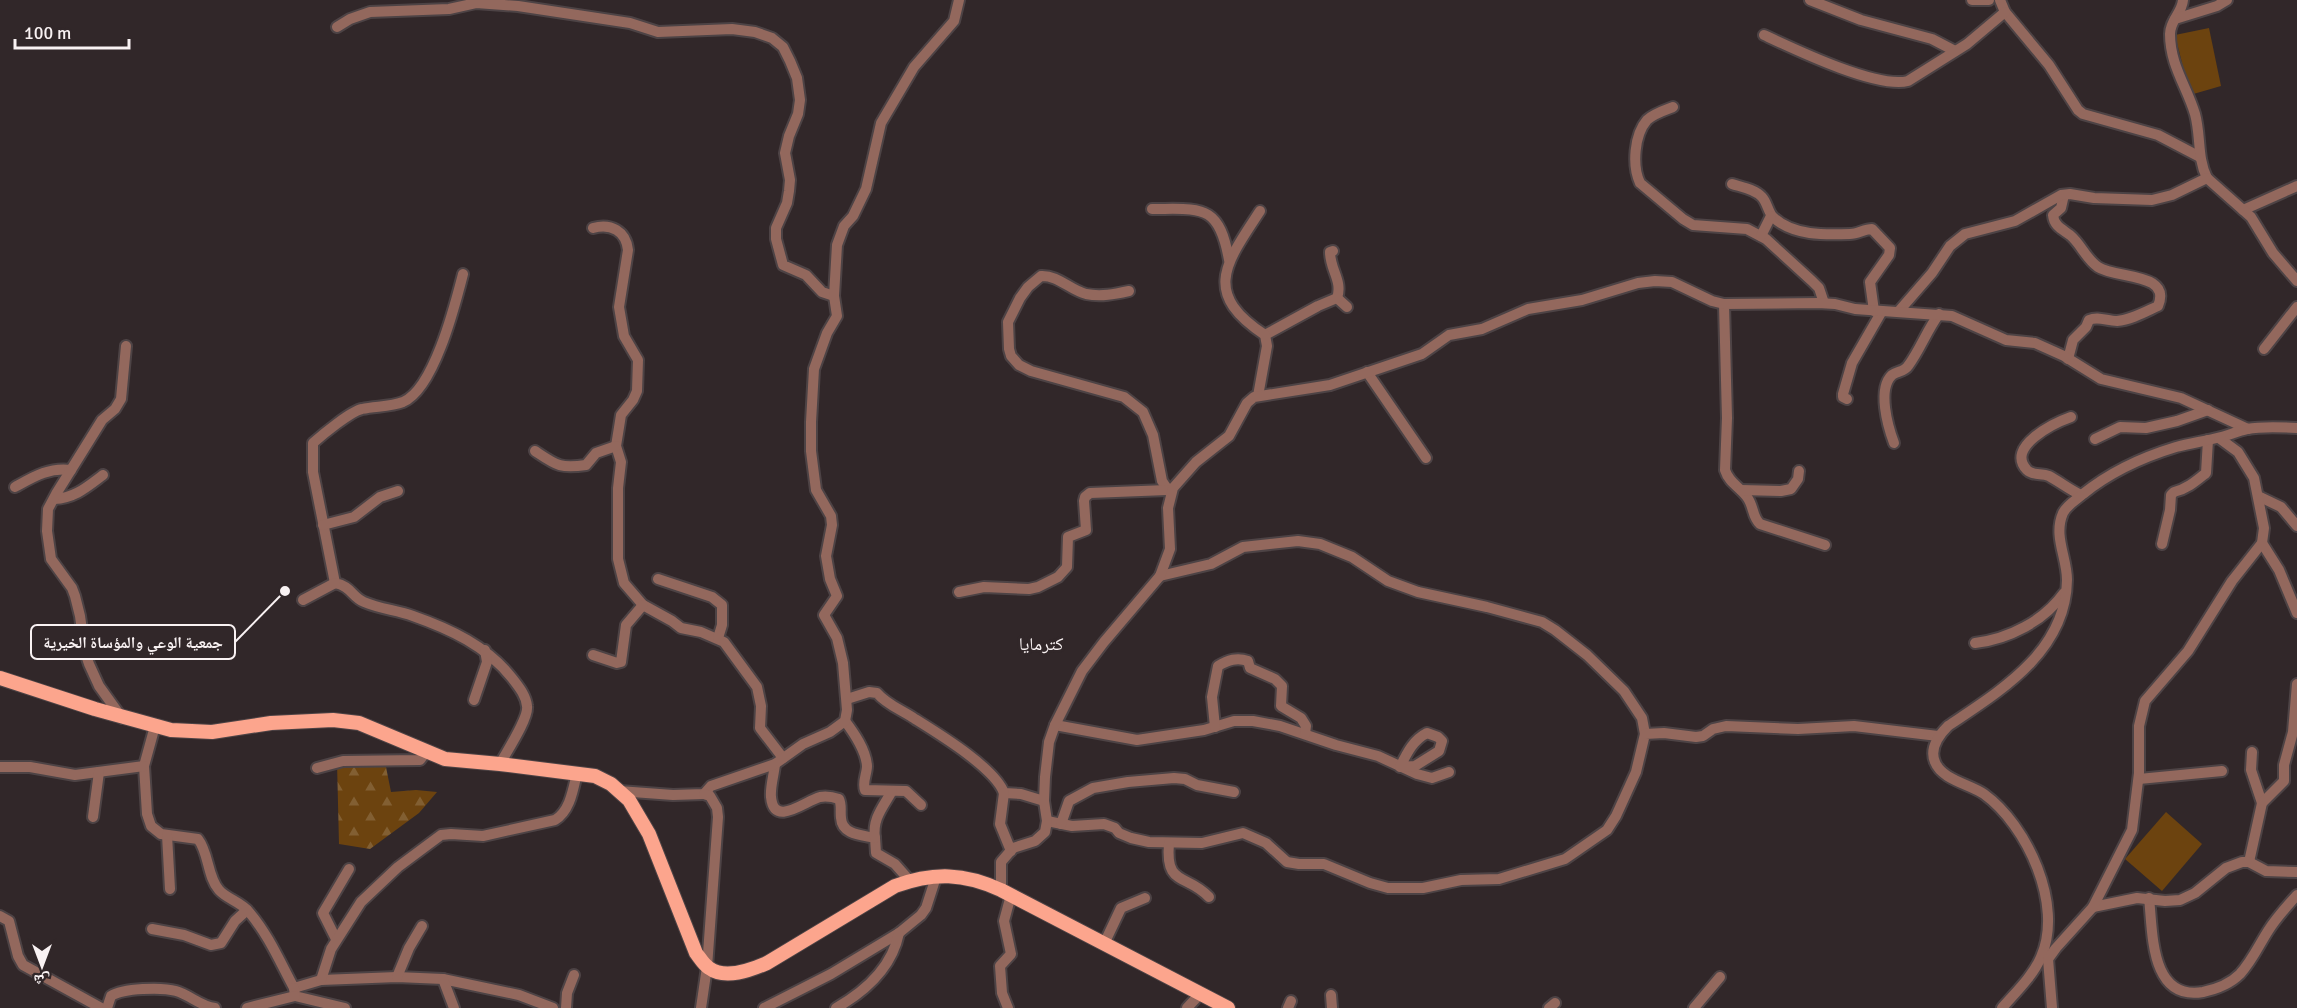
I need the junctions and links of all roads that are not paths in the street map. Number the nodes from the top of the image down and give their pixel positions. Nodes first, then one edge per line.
1 (959, 0) edge
2 (1810, 0) edge
3 (1972, 0) edge
4 (1989, 0) edge
5 (2000, 0) edge
6 (2183, 0) edge
7 (2227, 0) edge
8 (2005, 12) junction
9 (2174, 19) junction
10 (337, 27) dead end
11 (1764, 35) dead end
12 (1955, 51) junction
13 (1673, 107) dead end
14 (2200, 157) junction
15 (2207, 178) junction
16 (1731, 184) dead end
17 (2297, 186) edge
18 (2064, 195) junction
19 (1152, 209) dead end
20 (2243, 210) junction
21 (1260, 211) dead end
22 (1772, 216) junction
23 (593, 228) dead end
24 (1761, 236) junction
25 (1333, 251) dead end
26 (1229, 260) junction
27 (463, 274) dead end
28 (2297, 281) edge
29 (1129, 291) dead end
30 (834, 296) junction
31 (1337, 298) junction
32 (1724, 303) junction
33 (1824, 303) junction
34 (1347, 307) dead end
35 (2297, 307) edge
36 (1878, 311) junction
37 (1899, 311) junction
38 (1939, 314) junction
39 (1265, 335) junction
40 (126, 346) dead end
41 (2264, 348) dead end
42 (2068, 358) junction
43 (1367, 372) junction
44 (1258, 396) junction
45 (1846, 399) dead end
46 (2208, 410) junction
47 (2071, 417) dead end
48 (2297, 428) edge
49 (2248, 429) junction
50 (2094, 439) dead end
51 (2214, 439) junction
52 (1894, 442) dead end
53 (616, 446) junction
54 (535, 451) dead end
55 (1426, 458) dead end
56 (71, 470) junction
57 (1799, 471) dead end
58 (103, 475) dead end
59 (15, 487) dead end
60 (1741, 490) junction
61 (398, 491) dead end
62 (1169, 492) junction
63 (2081, 495) junction
64 (2258, 496) junction
65 (54, 500) junction
66 (323, 525) junction
67 (2297, 526) edge
68 (2262, 543) junction
69 (2162, 544) dead end
70 (1825, 545) dead end
71 (1160, 576) junction
72 (658, 579) dead end
73 (334, 583) junction
74 (959, 592) dead end
75 (2065, 593) junction
76 (303, 600) dead end
77 (643, 604) junction
78 (2297, 613) edge
79 (718, 638) junction
80 (1975, 643) dead end
81 (485, 650) junction
82 (593, 655) dead end
83 (0, 678) edge
84 (2297, 684) edge
85 (847, 699) junction
86 (474, 700) dead end
87 (122, 718) junction
88 (845, 722) junction
89 (1055, 725) junction
90 (155, 726) junction
91 (1215, 727) junction
92 (1305, 734) junction
93 (1645, 734) junction
94 (1938, 736) junction
95 (426, 752) junction
96 (2252, 752) dead end
97 (779, 761) junction
98 (501, 764) junction
99 (144, 766) junction
100 (0, 767) edge
101 (317, 768) dead end
102 (2222, 771) dead end
103 (99, 772) junction
104 (1449, 772) dead end
105 (577, 773) junction
106 (2139, 779) junction
107 (619, 791) junction
108 (892, 791) junction
109 (1234, 792) dead end
110 (704, 794) junction
111 (1004, 794) junction
112 (1044, 801) junction
113 (2262, 803) junction
114 (921, 805) dead end
115 (93, 817) dead end
116 (1047, 821) junction
117 (1061, 824) junction
118 (167, 835) junction
119 (875, 838) junction
120 (1169, 843) junction
121 (1011, 850) junction
122 (2249, 862) junction
123 (349, 869) dead end
124 (2297, 872) edge
125 (936, 877) junction
126 (910, 881) junction
127 (170, 889) dead end
128 (1006, 892) junction
129 (2297, 894) edge
130 (1145, 897) dead end
131 (1209, 897) dead end
132 (2149, 898) junction
133 (2093, 907) junction
134 (248, 910) junction
135 (0, 916) edge
136 (422, 926) dead end
137 (152, 929) dead end
138 (900, 933) junction
139 (336, 939) junction
140 (1104, 944) junction
141 (2045, 959) junction
142 (707, 967) junction
143 (574, 975) dead end
144 (397, 977) junction
145 (1720, 977) dead end
146 (443, 979) junction
147 (321, 980) junction
148 (294, 992) junction
149 (1200, 994) junction
150 (1331, 995) dead end
151 (260, 1006) edge
152 (1221, 1006) edge
153 (101, 1008) edge
154 (106, 1008) edge
155 (215, 1008) edge
156 (247, 1008) edge
157 (345, 1008) edge
158 (454, 1008) edge
159 (553, 1008) edge
160 (566, 1008) edge
161 (701, 1008) edge
162 (764, 1008) edge
163 (836, 1008) edge
164 (1008, 1008) edge
165 (1187, 1008) edge
166 (1332, 1008) edge
167 (1694, 1008) edge
168 (2002, 1008) edge
169 (2052, 1008) edge

1 - 30 street
2 - 12 street
3 - 4 street
5 - 8 street
6 - 9 street
7 - 9 street
8 - 12 street
8 - 14 street
9 - 14 street
10 - 30 street
11 - 12 street
13 - 24 street
14 - 15 street
15 - 18 street
15 - 20 street
16 - 22 street
17 - 20 street
18 - 37 street
18 - 42 street
19 - 26 street
20 - 28 street
21 - 26 street
22 - 24 street
22 - 36 street
23 - 53 street
24 - 33 street
25 - 31 street
26 - 39 street
27 - 66 street
29 - 62 street
30 - 85 street
31 - 34 street
31 - 39 street
32 - 33 street
32 - 43 street
32 - 60 street
33 - 36 street
35 - 41 street
36 - 37 street
36 - 45 street
37 - 38 street
38 - 42 street
38 - 52 street
39 - 44 street
40 - 56 street
42 - 46 street
43 - 44 street
43 - 55 street
44 - 62 street
46 - 49 street
46 - 50 street
47 - 63 street
48 - 49 street
49 - 51 street
51 - 63 street
51 - 64 street
51 - 69 street
53 - 54 street
53 - 77 street
56 - 59 street
56 - 65 street
57 - 60 street
58 - 65 street
60 - 70 street
61 - 66 street
62 - 71 street
62 - 74 street
63 - 75 street
64 - 67 street
64 - 68 street
65 - 87 street
66 - 73 street
68 - 78 street
68 - 106 street
71 - 89 street
71 - 93 street
72 - 79 street
73 - 76 street
73 - 81 street
75 - 80 street
75 - 94 street
77 - 79 street
77 - 82 street
79 - 97 street
81 - 86 street
81 - 98 street
83 - 87 main road
84 - 113 street
85 - 88 street
85 - 111 street
87 - 90 main road
88 - 97 street
88 - 108 street
89 - 91 street
89 - 112 street
90 - 95 main road
90 - 99 street
91 - 92 street
91 - 92 street
92 - 104 street
93 - 94 street
93 - 120 street
94 - 141 street
95 - 98 main road
95 - 101 street
96 - 113 street
97 - 110 street
97 - 119 street
98 - 105 main road
99 - 103 street
99 - 118 street
100 - 103 street
102 - 106 street
103 - 115 street
105 - 107 main road
105 - 139 street
106 - 133 street
107 - 110 street
107 - 142 main road
108 - 114 street
108 - 119 street
109 - 117 street
110 - 142 street
111 - 112 street
111 - 121 street
112 - 116 street
113 - 122 street
116 - 117 street
116 - 121 street
117 - 120 street
118 - 127 street
118 - 134 street
119 - 126 street
120 - 131 street
121 - 128 street
122 - 124 street
122 - 132 street
123 - 139 street
125 - 126 main road
125 - 128 main road
125 - 138 street
126 - 142 main road
128 - 140 main road
128 - 164 street
129 - 132 street
130 - 140 street
132 - 133 street
133 - 141 street
134 - 137 street
134 - 148 street
135 - 153 street
136 - 144 street
138 - 162 street
138 - 163 street
139 - 147 street
140 - 149 main road
141 - 168 street
141 - 169 street
142 - 161 street
143 - 160 street
144 - 146 street
144 - 147 street
145 - 167 street
146 - 158 street
146 - 159 street
147 - 148 street
148 - 151 street
148 - 157 street
149 - 152 main road
149 - 165 street
150 - 166 street
151 - 156 street
154 - 155 street

